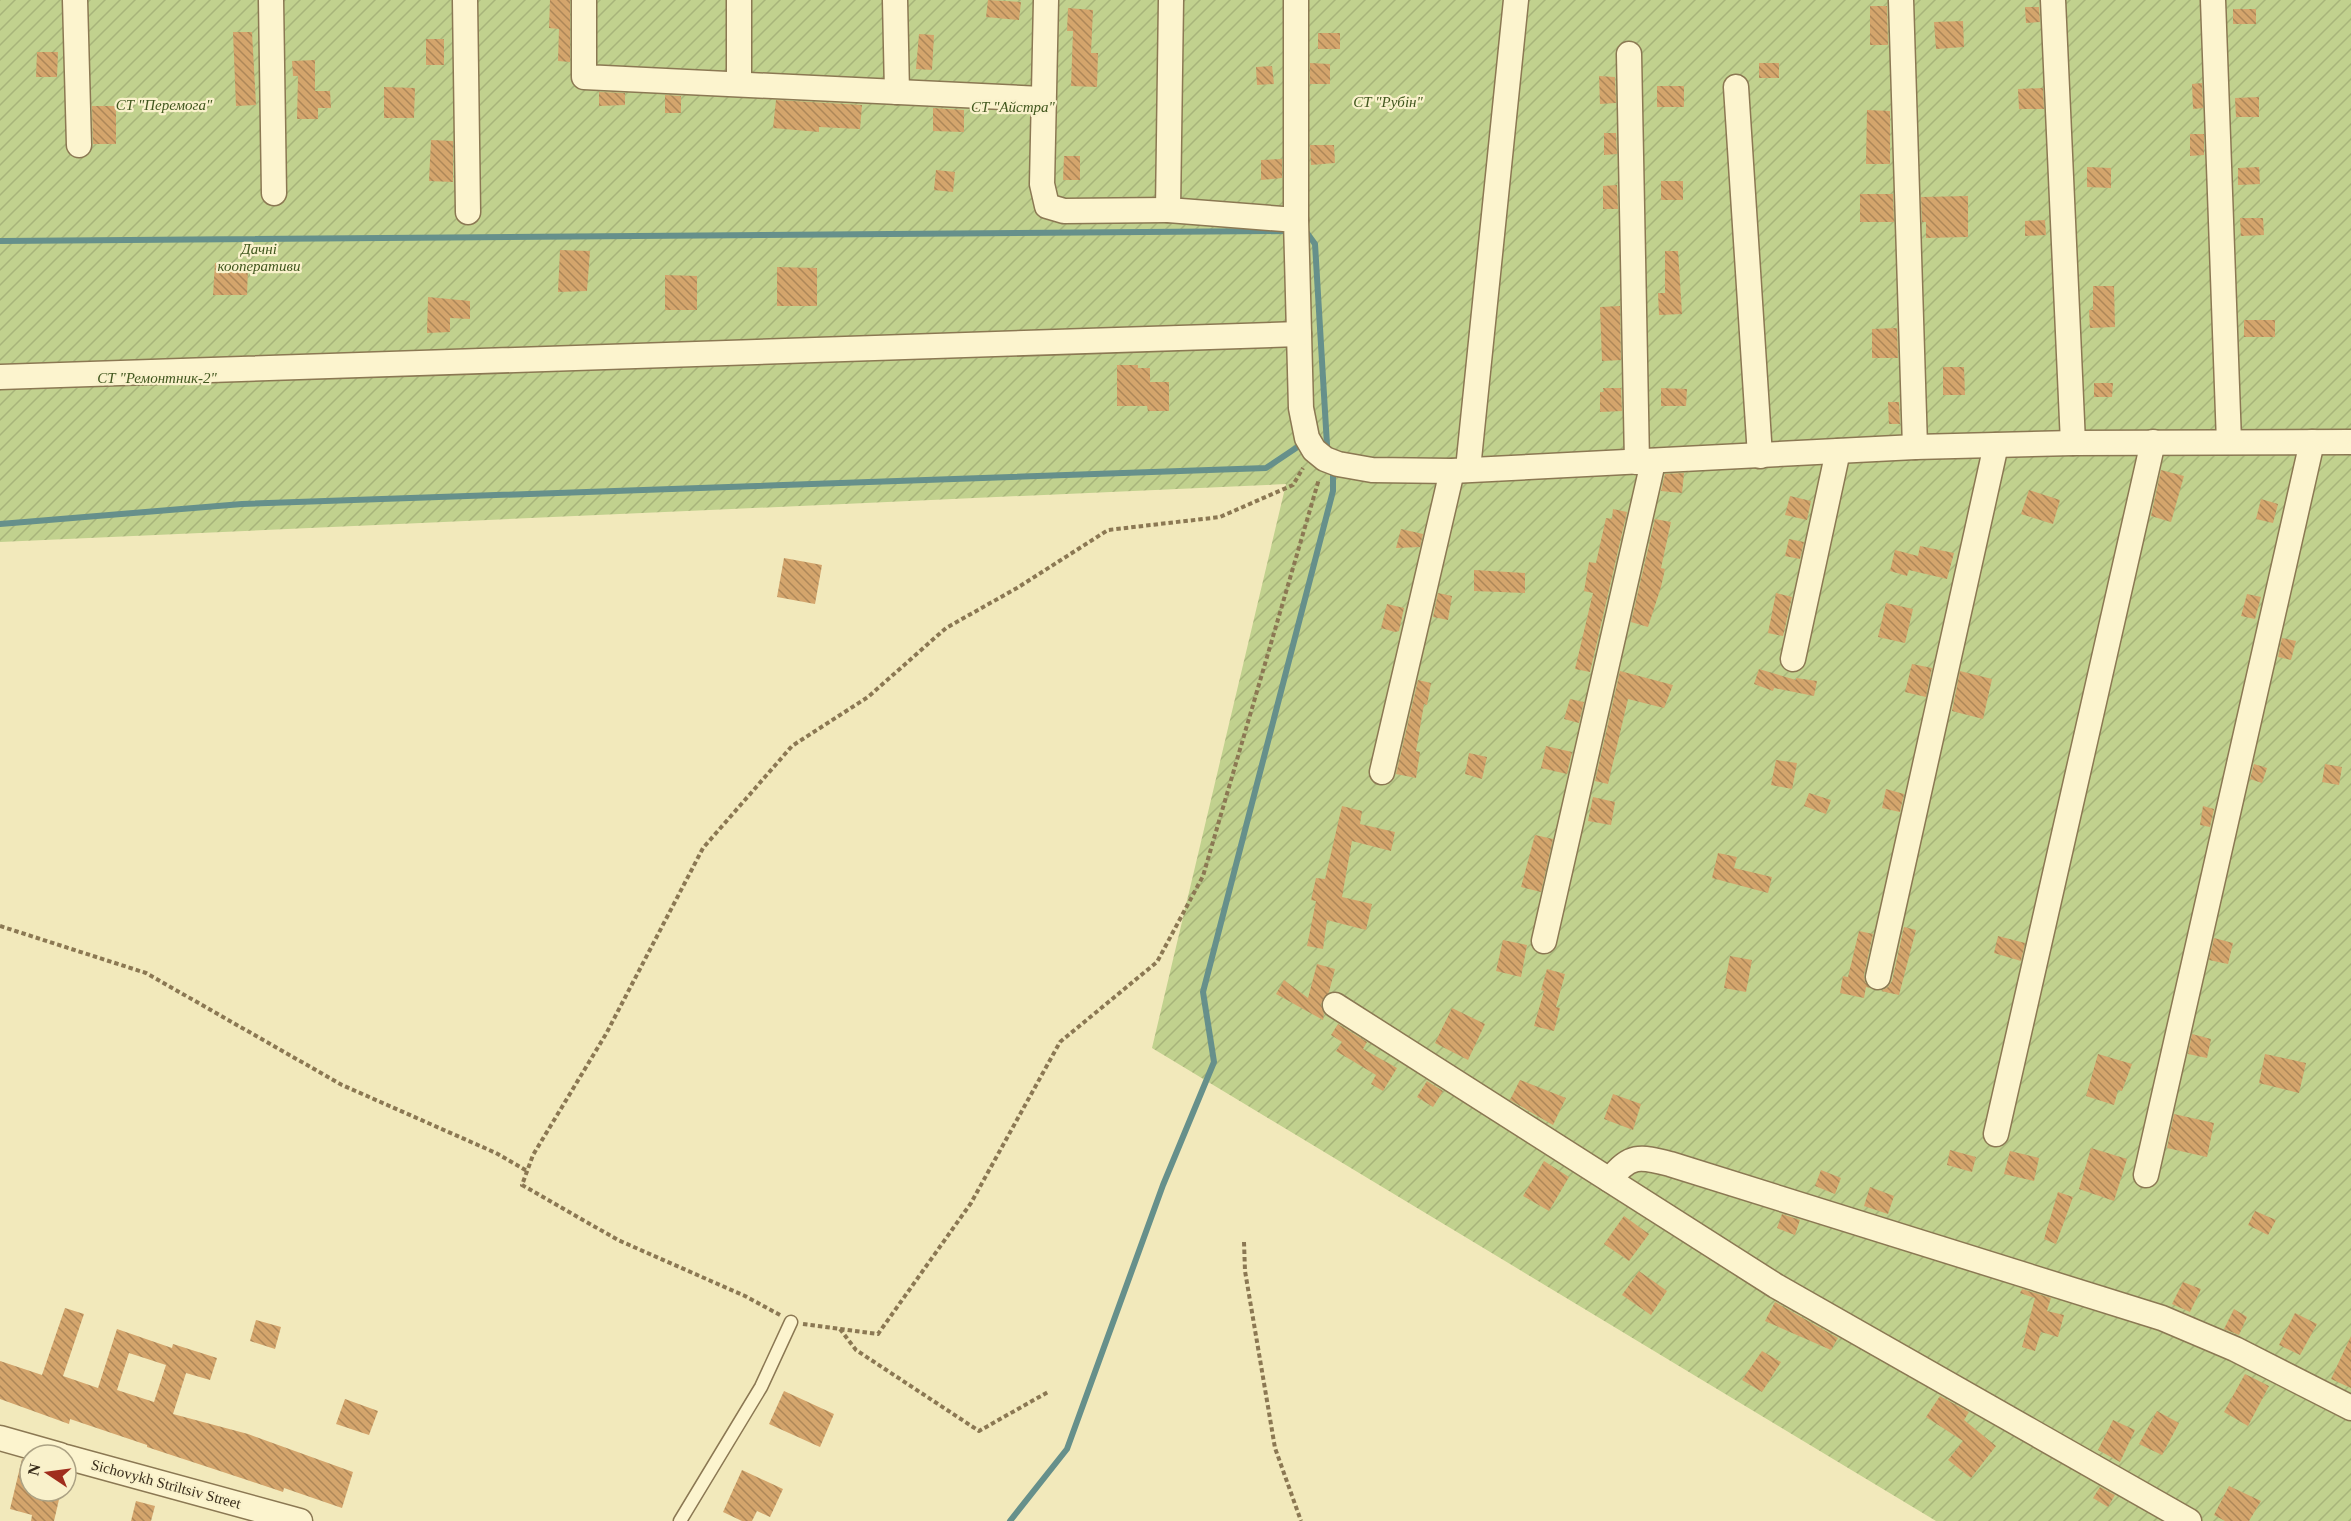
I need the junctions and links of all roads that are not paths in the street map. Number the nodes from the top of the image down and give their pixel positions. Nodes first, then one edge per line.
1 (75, 0) edge
2 (272, 0) edge
3 (465, 0) edge
4 (584, 0) edge
5 (739, 0) edge
6 (895, 0) edge
7 (1046, 0) edge
8 (1171, 0) edge
9 (1296, 0) edge
10 (1516, 0) edge
11 (1901, 0) edge
12 (2053, 0) edge
13 (2213, 0) edge
14 (1629, 54) dead end
15 (739, 84) junction
16 (1736, 87) dead end
17 (897, 92) junction
18 (1042, 99) junction
19 (79, 145) dead end
20 (274, 193) dead end
21 (1168, 210) junction
22 (468, 212) dead end
23 (1296, 220) junction
24 (1299, 334) junction
25 (0, 377) edge
26 (2153, 442) junction
27 (2229, 442) junction
28 (2312, 442) junction
29 (2351, 442) edge
30 (2073, 443) junction
31 (1996, 445) junction
32 (1915, 447) junction
33 (1838, 451) junction
34 (1760, 456) junction
35 (1645, 462) junction
36 (1460, 470) junction
37 (1793, 659) dead end
38 (1382, 772) dead end
39 (1544, 941) dead end
40 (1878, 977) dead end
41 (1335, 1005) dead end
42 (1996, 1134) dead end
43 (2146, 1175) dead end
44 (1610, 1180) junction
45 (791, 1322) road end
46 (2351, 1408) edge
47 (0, 1438) edge
48 (18, 1443) edge
49 (78, 1460) edge
50 (300, 1521) edge
51 (680, 1521) edge
52 (2189, 1521) edge

1 - 19 street
2 - 20 street
3 - 22 street
4 - 15 street
5 - 15 street
6 - 17 street
7 - 18 street
8 - 21 street
9 - 23 street
10 - 36 street
11 - 32 street
12 - 30 street
13 - 27 street
14 - 35 street
15 - 17 street
16 - 34 street
17 - 18 street
18 - 21 street
21 - 23 street
23 - 24 street
24 - 25 street
24 - 36 street
26 - 27 street
26 - 30 street
26 - 42 street
27 - 28 street
28 - 29 street
28 - 43 street
30 - 31 street
31 - 32 street
31 - 40 street
32 - 33 street
33 - 34 street
33 - 37 street
34 - 35 street
35 - 36 street
35 - 39 street
36 - 38 street
41 - 44 street
44 - 46 street
44 - 52 street
45 - 51 lane
47 - 48 street
49 - 50 street, Sichovykh Striltsiv Street

